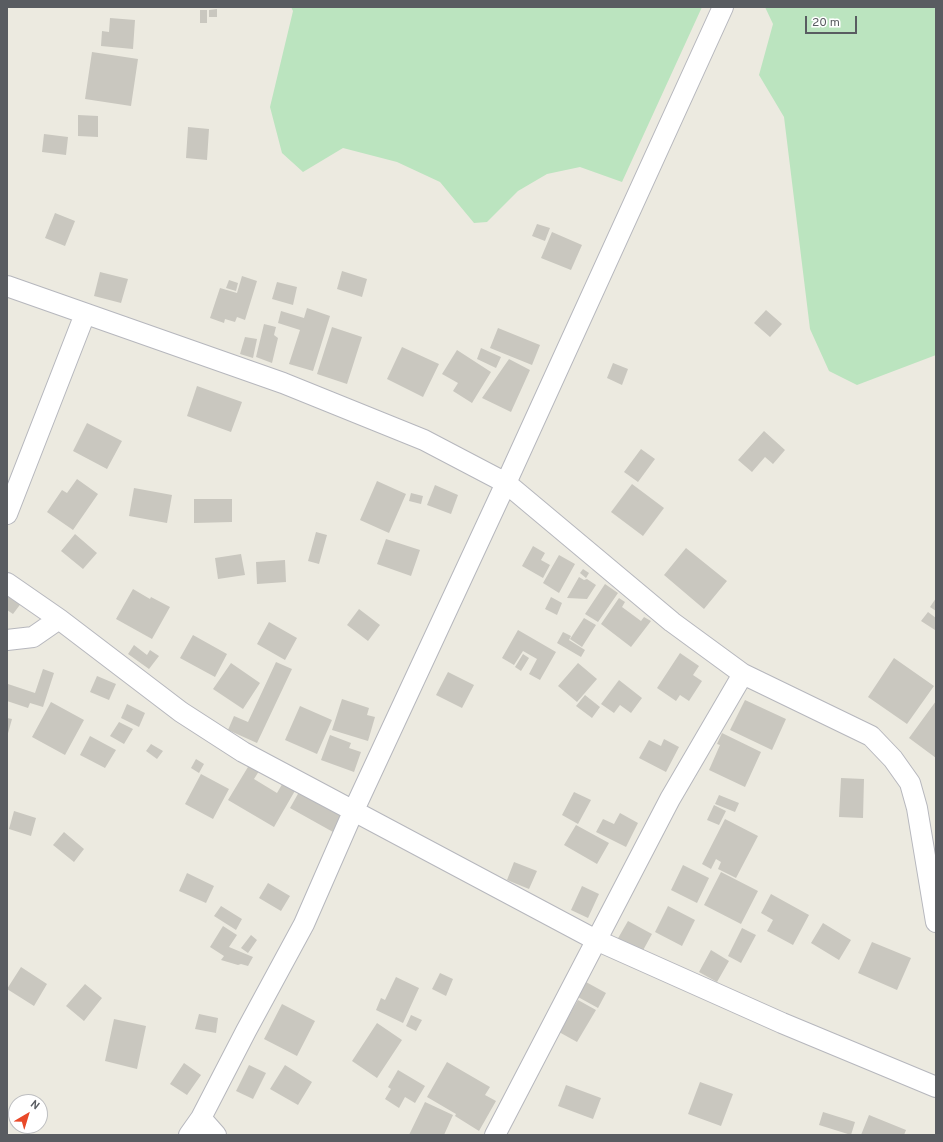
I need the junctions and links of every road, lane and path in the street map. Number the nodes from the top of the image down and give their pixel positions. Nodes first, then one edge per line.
1 (723, 7) edge
2 (7, 286) edge
3 (85, 314) junction
4 (506, 483) junction
5 (7, 514) edge
6 (7, 583) edge
7 (60, 619) junction
8 (7, 640) edge
9 (743, 674) junction
10 (353, 812) junction
11 (936, 922) edge
12 (596, 940) junction
13 (936, 1087) edge
14 (201, 1118) junction
15 (189, 1135) edge
16 (216, 1135) edge
17 (495, 1135) edge

1 - 4 street
2 - 3 street
3 - 4 street
3 - 5 street
4 - 9 street
4 - 10 street
6 - 7 street
7 - 8 street
7 - 10 street
9 - 11 street
9 - 12 street
10 - 12 street
10 - 14 street
12 - 13 street
12 - 17 street
14 - 15 street
14 - 16 street

